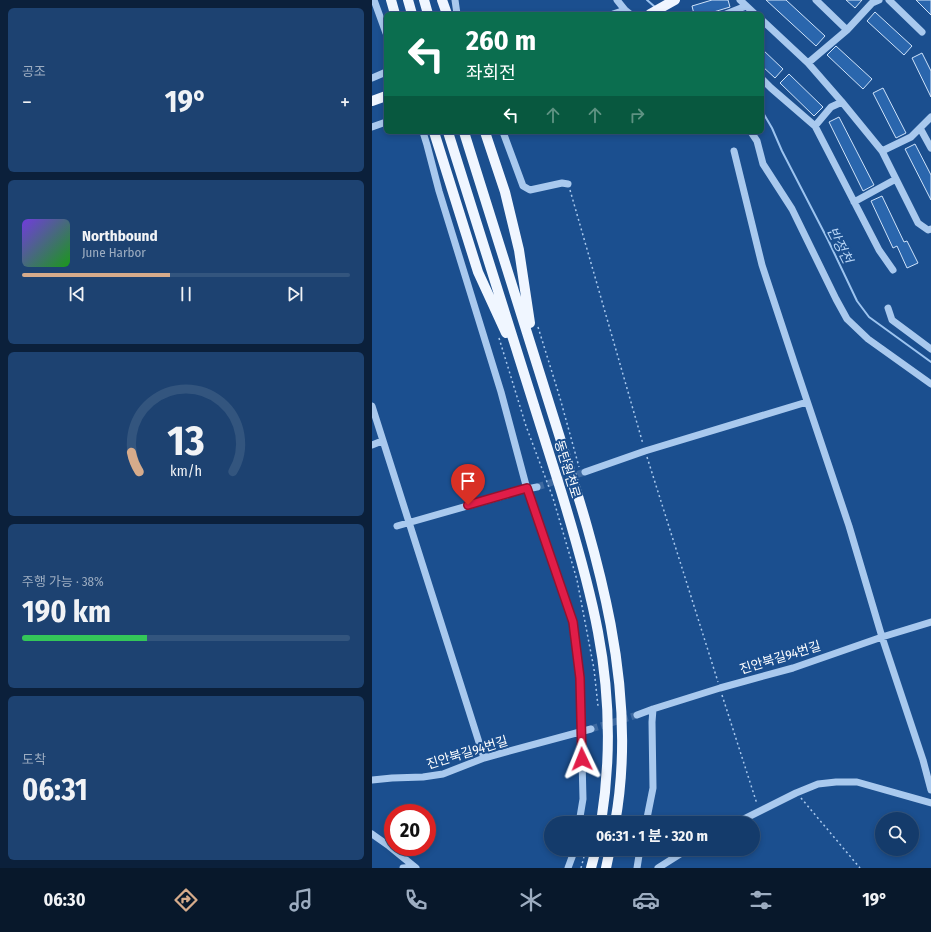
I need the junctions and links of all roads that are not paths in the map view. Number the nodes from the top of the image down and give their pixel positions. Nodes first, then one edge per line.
1 (374, 0) edge
2 (391, 0) edge
3 (408, 0) edge
4 (442, 0) edge
5 (455, 0) edge
6 (617, 0) edge
7 (675, 0) edge
8 (740, 0) edge
9 (816, 0) edge
10 (879, 0) edge
11 (889, 0) edge
12 (746, 3) edge
13 (394, 12) edge
14 (411, 12) edge
15 (446, 12) edge
16 (457, 12) edge
17 (628, 12) edge
18 (654, 12) edge
19 (730, 12) edge
20 (753, 12) edge
21 (764, 22) edge
22 (384, 28) edge
23 (847, 30) junction
24 (922, 32) dead end
25 (808, 63) junction
26 (384, 73) edge
27 (372, 78) edge
28 (764, 81) edge
29 (384, 97) edge
30 (372, 101) edge
31 (842, 102) junction
32 (931, 118) edge
33 (384, 123) edge
34 (815, 126) junction
35 (372, 127) edge
36 (920, 128) junction
37 (424, 134) edge
38 (435, 134) edge
39 (449, 134) edge
40 (465, 134) edge
41 (486, 134) edge
42 (504, 134) edge
43 (753, 134) edge
44 (931, 148) edge
45 (882, 151) junction
46 (734, 152) dead end
47 (896, 179) junction
48 (568, 184) road end
49 (854, 202) junction
50 (931, 229) edge
51 (893, 270) dead end
52 (888, 308) dead end
53 (931, 349) edge
54 (536, 362) junction
55 (522, 367) junction
56 (931, 384) edge
57 (808, 402) junction
58 (372, 406) edge
59 (382, 441) junction
60 (372, 445) edge
61 (585, 472) tunnel mouth
62 (537, 487) tunnel mouth
63 (527, 488) junction
64 (409, 522) junction
65 (397, 526) dead end
66 (931, 622) edge
67 (882, 637) junction
68 (653, 709) junction
69 (637, 715) tunnel mouth
70 (591, 729) tunnel mouth
71 (581, 732) junction
72 (484, 758) junction
73 (372, 780) edge
74 (931, 790) edge
75 (931, 803) edge
76 (580, 816) edge
77 (601, 816) edge
78 (616, 816) edge
79 (647, 816) edge
80 (751, 816) edge
81 (372, 834) edge
82 (572, 856) edge
83 (594, 856) edge
84 (609, 856) edge
85 (639, 856) edge
86 (677, 856) edge
87 (415, 867) edge
88 (403, 868) edge
89 (568, 868) edge
90 (591, 868) edge
91 (606, 868) edge
92 (637, 868) edge
93 (658, 868) edge

1 - 22 street
2 - 13 main road
3 - 14 main road
4 - 15 main road
5 - 16 street
6 - 17 street
7 - 18 main road
8 - 12 street
9 - 23 street
10 - 23 street
11 - 24 street
12 - 19 street
12 - 20 street
21 - 25 street
23 - 25 street
25 - 31 street
26 - 27 street
28 - 34 street
29 - 30 main road
31 - 34 street
31 - 45 street
32 - 36 street
33 - 35 street
34 - 49 street
36 - 44 street
36 - 45 street
37 - 63 street
38 - 55 main road
39 - 55 main road, 동탄원천로
40 - 54 main road, 동탄원천로
41 - 54 main road
42 - 48 street
43 - 56 street
45 - 47 street
46 - 57 street
47 - 49 street
47 - 50 street
49 - 51 street
52 - 53 street
54 - 78 main road, 동탄원천로
55 - 77 main road, 동탄원천로
57 - 61 street
57 - 67 street
58 - 59 street
59 - 60 street
59 - 64 street
62 - 63 street
63 - 64 street
63 - 71 street
64 - 65 street
64 - 72 street
66 - 67 street, 진안북길94번길
67 - 68 street, 진안북길94번길
67 - 74 street
68 - 69 street, 진안북길94번길
68 - 79 street
70 - 71 street, 진안북길94번길
71 - 72 street, 진안북길94번길
71 - 76 street
72 - 73 street, 진안북길94번길
75 - 80 street
81 - 87 street
82 - 89 street
83 - 90 main road
84 - 91 main road
85 - 92 street
86 - 93 street
87 - 88 street

